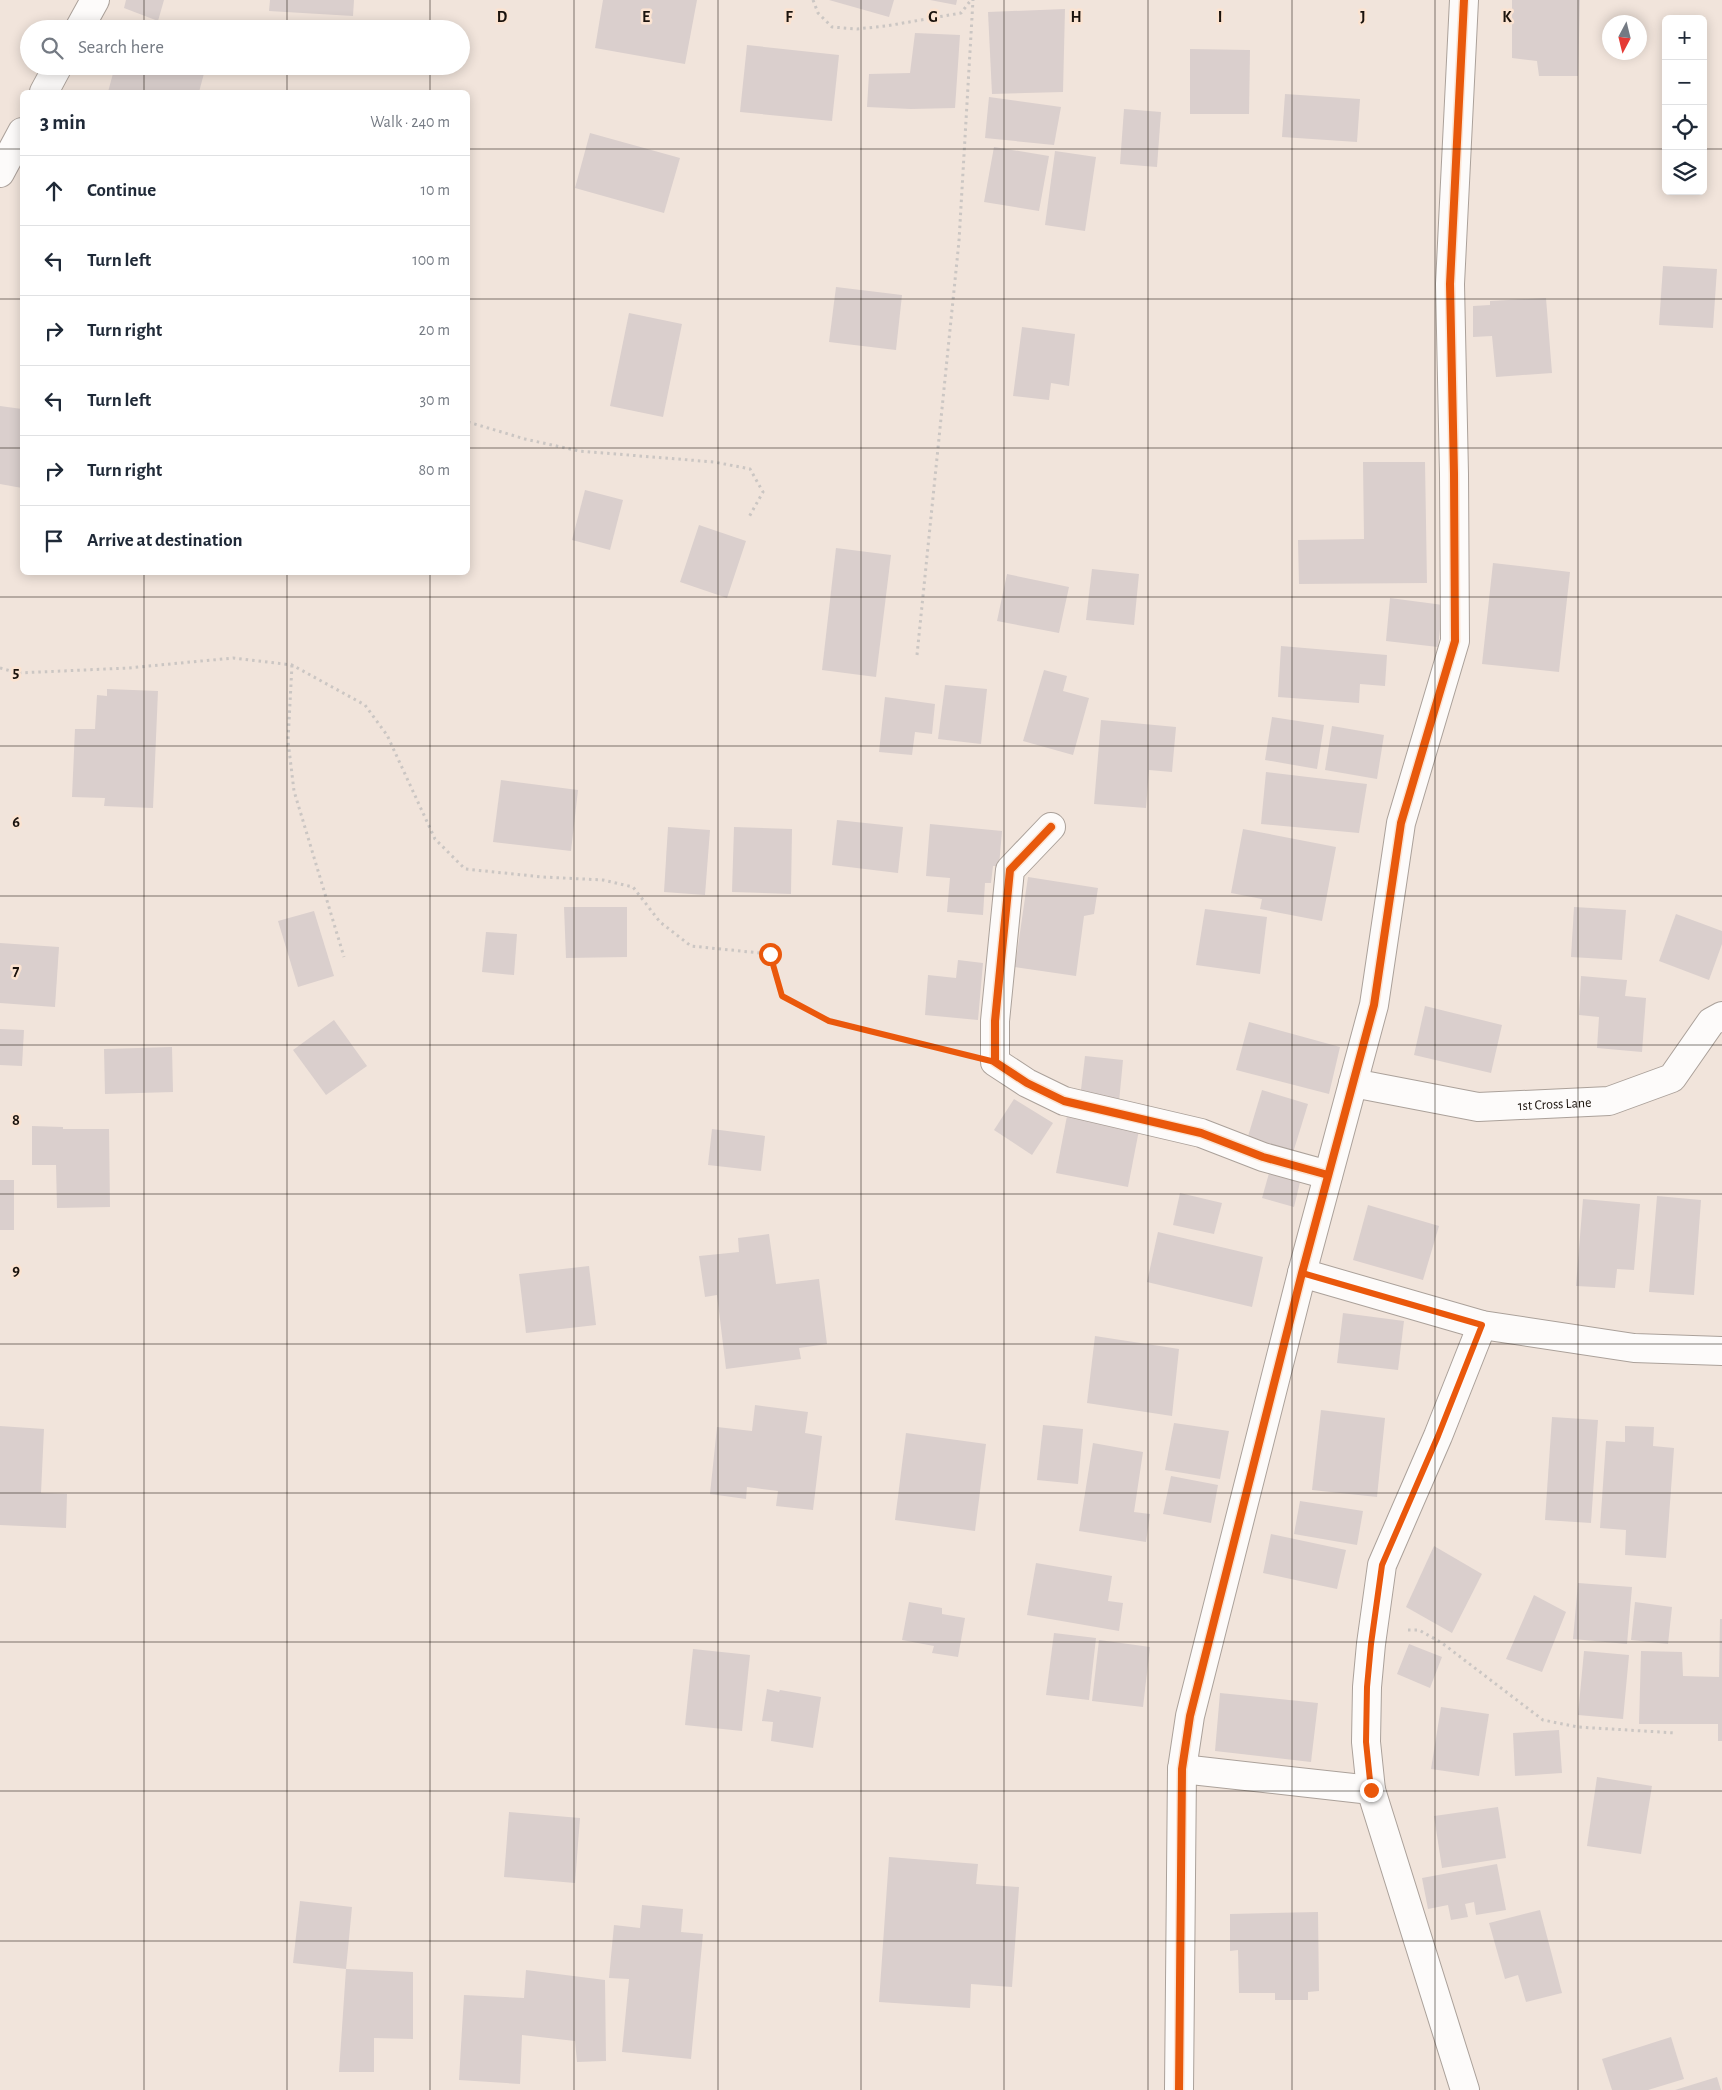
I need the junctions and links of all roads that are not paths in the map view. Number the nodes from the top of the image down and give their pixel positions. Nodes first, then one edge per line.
1 (95, 0) edge
2 (1464, 0) edge
3 (84, 20) edge
4 (53, 75) edge
5 (45, 90) edge
6 (20, 136) edge
7 (0, 172) edge
8 (1051, 827) dead end
9 (1722, 1016) edge
10 (1353, 1083) junction
11 (1328, 1175) junction
12 (1302, 1273) junction
13 (1482, 1325) junction
14 (1722, 1351) edge
15 (1182, 1769) junction
16 (1371, 1790) junction
17 (1179, 2090) edge
18 (1464, 2090) edge

1 - 3 street
2 - 10 street
4 - 5 street
6 - 7 street
8 - 11 street
9 - 10 street, 1st Cross Lane
10 - 11 street
11 - 12 street
12 - 13 street
12 - 15 street
13 - 14 street
13 - 16 street
15 - 16 street
15 - 17 street
16 - 18 street

